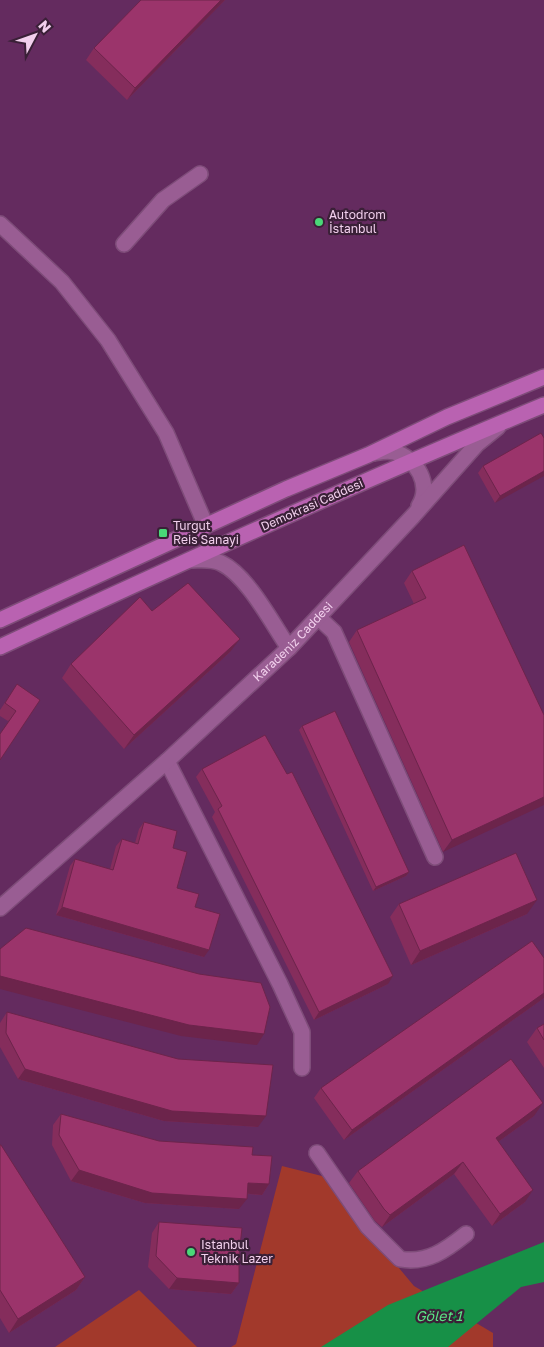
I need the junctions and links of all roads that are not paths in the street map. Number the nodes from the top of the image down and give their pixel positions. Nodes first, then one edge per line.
1 (200, 174) dead end
2 (0, 224) edge
3 (124, 244) dead end
4 (544, 377) edge
5 (544, 404) edge
6 (512, 418) junction
7 (368, 454) junction
8 (410, 460) junction
9 (413, 516) junction
10 (206, 526) junction
11 (190, 560) junction
12 (318, 617) junction
13 (0, 620) edge
14 (0, 647) edge
15 (289, 648) junction
16 (167, 761) junction
17 (435, 857) dead end
18 (0, 908) edge
19 (302, 1068) dead end
20 (317, 1153) dead end
21 (466, 1234) dead end

1 - 3 street
2 - 10 street
4 - 7 main road, Demokrasi Caddesi
5 - 6 main road, Demokrasi Caddesi
6 - 8 main road, Demokrasi Caddesi
6 - 9 street, Karadeniz Caddesi
7 - 8 street
7 - 10 main road, Demokrasi Caddesi
8 - 9 street, Karadeniz Caddesi
8 - 11 main road, Demokrasi Caddesi
9 - 12 street, Karadeniz Caddesi
10 - 13 main road, Demokrasi Caddesi
11 - 14 main road, Demokrasi Caddesi
11 - 15 street
12 - 15 street, Karadeniz Caddesi
12 - 17 street
15 - 16 street, Karadeniz Caddesi
16 - 18 street, Karadeniz Caddesi
16 - 19 street
20 - 21 street

